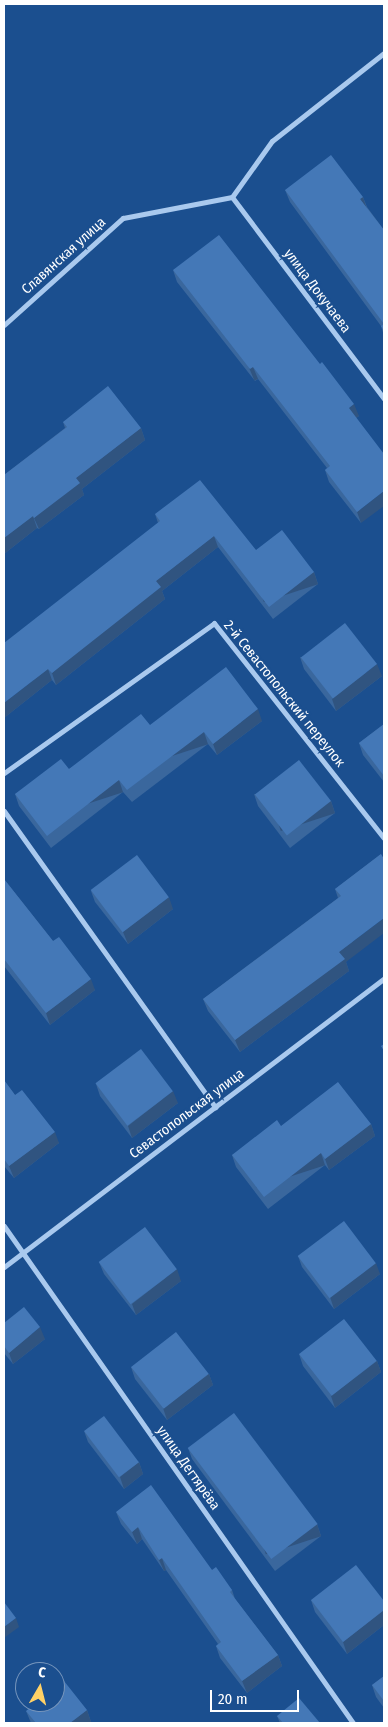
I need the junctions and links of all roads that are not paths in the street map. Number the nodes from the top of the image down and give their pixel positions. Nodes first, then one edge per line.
1 (384, 52) edge
2 (232, 197) junction
3 (4, 325) edge
4 (384, 399) edge
5 (4, 773) edge
6 (4, 811) edge
7 (384, 838) edge
8 (384, 979) edge
9 (215, 1107) junction
10 (4, 1226) edge
11 (24, 1252) junction
12 (4, 1267) edge
13 (353, 1723) edge

1 - 2 street
2 - 3 street, Славянская улица
2 - 4 street, улица Докучаева
5 - 7 street, 2-й Севастопольский переулок
6 - 9 street
8 - 9 street, Севастопольская улица
9 - 11 street, Севастопольская улица
10 - 11 street, улица Дегтярёва
11 - 12 street, Севастопольская улица
11 - 13 street, улица Дегтярёва

